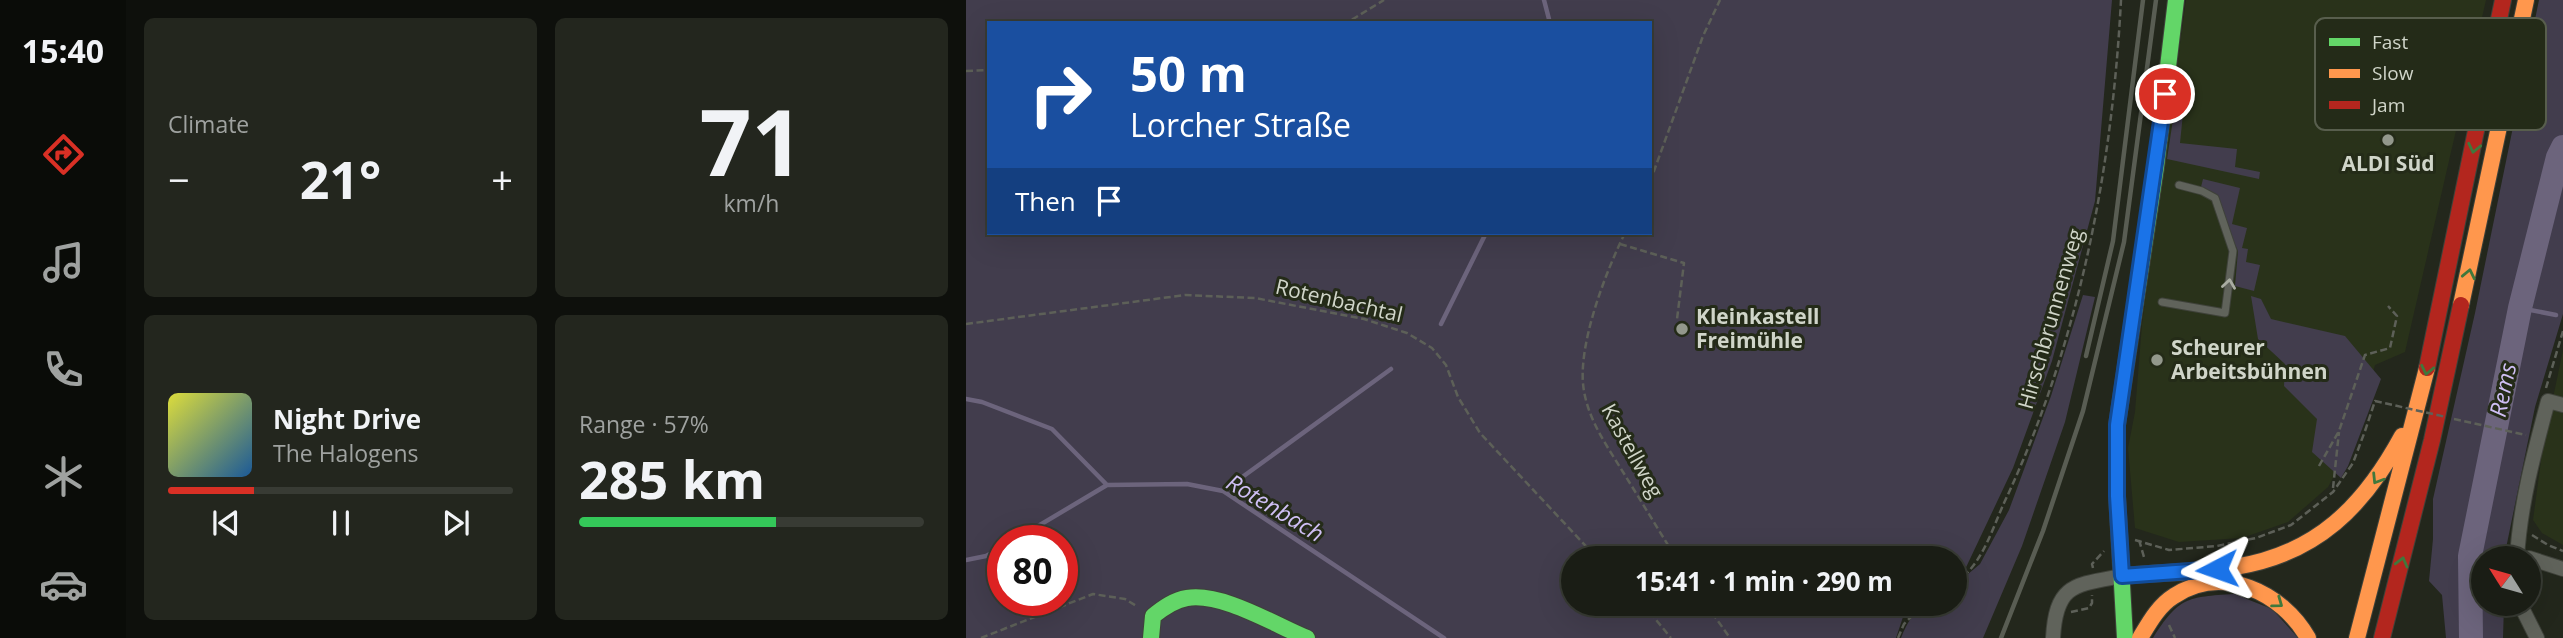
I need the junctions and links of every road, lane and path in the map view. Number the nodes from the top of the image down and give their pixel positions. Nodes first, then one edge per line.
1 (1384, 0) edge
2 (1720, 0) edge
3 (2122, 0) edge
4 (2176, 0) edge
5 (2503, 0) edge
6 (2526, 0) edge
7 (2499, 18) edge
8 (2522, 18) edge
9 (1348, 21) edge
10 (987, 70) edge
11 (966, 71) edge
12 (2476, 130) edge
13 (2498, 130) edge
14 (1652, 176) edge
15 (2179, 186) dead end
16 (1624, 235) edge
17 (1620, 244) junction
18 (2162, 302) dead end
19 (2388, 306) dead end
20 (1677, 319) dead end
21 (966, 324) edge
22 (2563, 331) edge
23 (2551, 371) dead end
24 (2421, 397) junction
25 (2563, 405) edge
26 (2339, 431) junction
27 (2526, 435) dead end
28 (2319, 466) dead end
29 (2333, 492) junction
30 (2519, 527) junction
31 (2120, 542) junction
32 (1586, 546) edge
33 (1669, 546) edge
34 (2522, 546) edge
35 (2563, 551) edge
36 (2541, 562) edge
37 (2563, 569) edge
38 (1967, 574) edge
39 (2122, 576) junction
40 (2093, 581) junction
41 (2190, 587) junction
42 (1153, 616) junction
43 (1653, 616) edge
44 (1714, 616) edge
45 (1912, 616) edge
46 (2063, 616) dead end
47 (2526, 616) edge
48 (981, 638) edge
49 (1151, 638) edge
50 (1307, 638) edge
51 (1671, 638) edge
52 (1730, 638) edge
53 (1898, 638) edge
54 (2053, 638) edge
55 (2125, 638) edge
56 (2140, 638) edge
57 (2308, 638) edge
58 (2357, 638) edge
59 (2382, 638) edge
60 (2537, 638) edge

1 - 9 path
2 - 14 path
3 - 38 path, Hirschbrunnenweg
4 - 31 main road
5 -> 7 main road
8 -> 6 main road
10 - 11 path
12 -> 24 main road
59 -> 13 main road
18 -> 15 lane
16 - 17 path, Kastellweg
17 - 20 path
17 - 33 path, Kastellweg
19 - 26 path
21 - 32 path, Rotenbachtal
22 - 23 path
24 -> 39 main road
24 - 58 main road
25 - 30 street
26 - 28 path
26 - 29 path
27 - 29 path, bridge
29 - 31 path
30 - 34 street
30 - 35 path
31 - 39 main road
31 - 40 path
36 - 37 street
39 - 40 street
39 - 41 main road
39 - 55 main road
40 - 46 path
40 - 54 street
41 - 56 main road
41 -> 57 main road
42 - 48 path
42 - 49 main road
42 - 50 main road
43 - 51 path
44 - 52 path
45 - 53 path
47 - 60 street

